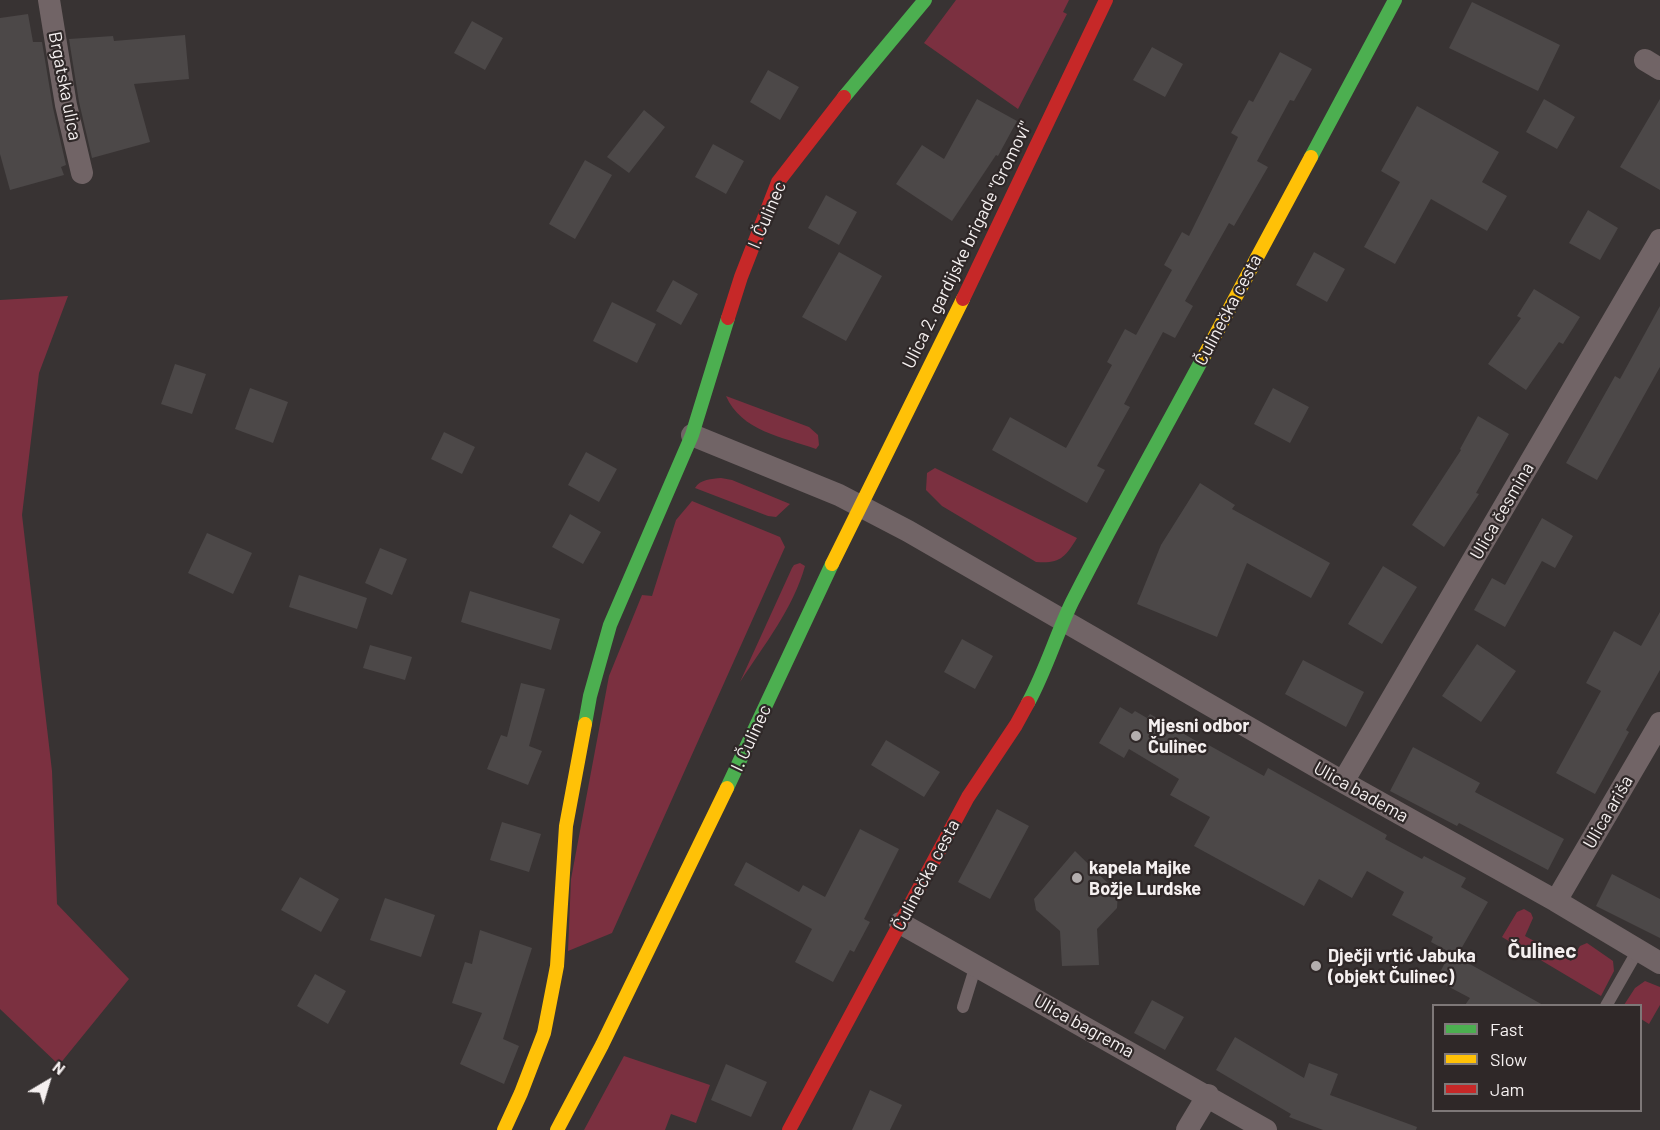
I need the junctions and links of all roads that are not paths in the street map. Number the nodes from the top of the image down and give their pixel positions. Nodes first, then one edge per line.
1 (49, 0) edge
2 (925, 0) edge
3 (1106, 0) edge
4 (1395, 0) edge
5 (82, 173) dead end
6 (1660, 240) edge
7 (692, 435) junction
8 (859, 505) junction
9 (1063, 621) junction
10 (1660, 723) edge
11 (1343, 782) junction
12 (1556, 901) junction
13 (900, 923) junction
14 (1638, 950) junction
15 (1660, 963) edge
16 (976, 965) junction
17 (1607, 1004) edge
18 (963, 1007) dead end
19 (1208, 1095) junction
20 (504, 1130) edge
21 (557, 1130) edge
22 (789, 1130) edge
23 (1187, 1130) edge
24 (1266, 1130) edge

1 - 5 street, Brgatska ulica
2 - 7 street, I. Čulinec
3 - 8 street, Ulica 2. gardijske brigade "Gromovi"
4 - 9 street, Čulinečka cesta
6 - 11 street, Ulica česmina
7 - 8 street
7 - 20 street, I. Čulinec
8 - 9 street
8 - 21 street, I. Čulinec
9 - 11 street, Ulica badema
9 - 13 street, Čulinečka cesta
10 - 12 street, Ulica ariša
11 - 12 street, Ulica badema
12 - 14 street, Ulica badema
13 - 16 street, Ulica bagrema
13 - 22 street, Čulinečka cesta
14 - 15 street, Ulica badema
14 - 17 lane
16 - 18 lane
16 - 19 street, Ulica bagrema
19 - 23 street
19 - 24 street, Ulica bagrema

